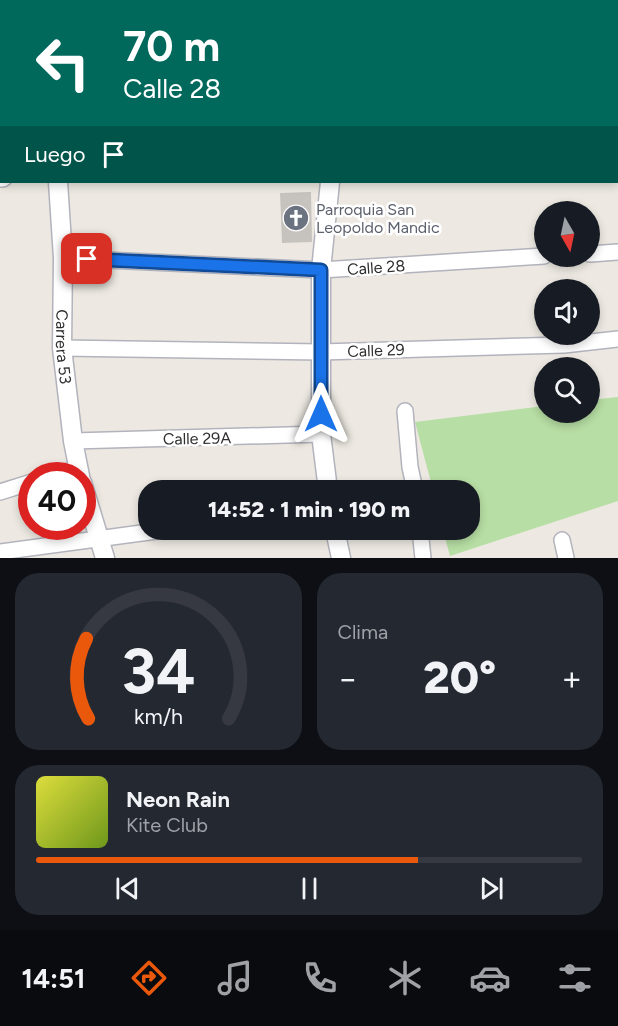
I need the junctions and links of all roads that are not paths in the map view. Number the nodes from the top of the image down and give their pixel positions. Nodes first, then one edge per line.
1 (58, 183) edge
2 (330, 183) edge
3 (618, 252) edge
4 (600, 253) edge
5 (534, 257) edge
6 (63, 258) junction
7 (321, 270) junction
8 (618, 339) edge
9 (62, 348) junction
10 (321, 352) junction
11 (405, 411) dead end
12 (321, 434) junction
13 (73, 441) junction
14 (77, 462) edge
15 (327, 480) edge
16 (413, 480) edge
17 (18, 486) edge
18 (0, 492) edge
19 (96, 525) edge
20 (138, 533) edge
21 (100, 538) junction
22 (337, 540) edge
23 (421, 540) edge
24 (562, 540) dead end
25 (0, 552) edge
26 (105, 558) edge
27 (341, 558) edge
28 (423, 558) edge
29 (566, 558) edge

1 - 6 street, Carrera 53
2 - 7 street
3 - 4 street
5 - 7 street, Calle 28
6 - 7 street, Calle 28
6 - 9 street, Carrera 53
7 - 10 street
8 - 10 street, Calle 29
9 - 10 street, Calle 29
9 - 13 street, Carrera 53
10 - 12 street
11 - 16 street
12 - 13 street, Calle 29A
12 - 15 street
13 - 14 street, Carrera 53
17 - 18 street
19 - 21 street, Carrera 53
20 - 21 street
21 - 25 street
21 - 26 street, Carrera 53
22 - 27 street
23 - 28 street
24 - 29 street

